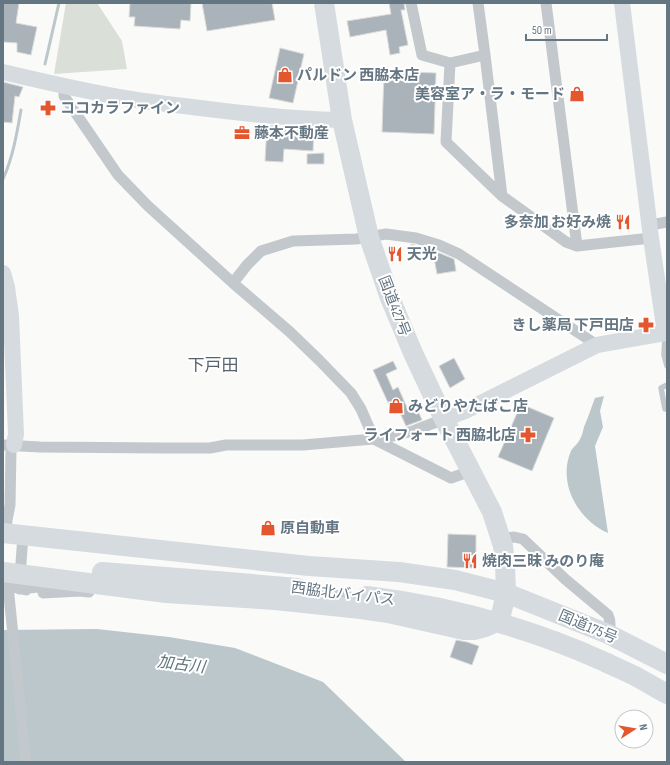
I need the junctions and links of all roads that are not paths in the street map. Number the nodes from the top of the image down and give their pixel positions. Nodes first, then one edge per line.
1 (324, 3) edge
2 (411, 3) edge
3 (478, 3) edge
4 (546, 3) edge
5 (622, 3) edge
6 (485, 55) junction
7 (450, 63) junction
8 (3, 72) edge
9 (64, 86) junction
10 (342, 120) junction
11 (502, 196) junction
12 (667, 222) edge
13 (650, 232) junction
14 (369, 238) junction
15 (577, 246) junction
16 (3, 273) edge
17 (233, 283) junction
18 (666, 332) edge
19 (597, 345) junction
20 (667, 366) edge
21 (667, 385) edge
22 (667, 409) edge
23 (444, 419) junction
24 (374, 439) junction
25 (8, 445) edge
26 (471, 471) junction
27 (8, 529) edge
28 (501, 539) junction
29 (3, 562) edge
30 (5, 581) edge
31 (19, 589) junction
32 (506, 593) junction
33 (356, 617) dead end
34 (414, 618) junction
35 (608, 634) junction
36 (667, 664) edge
37 (667, 694) edge
38 (26, 762) edge

1 - 10 highway, 国道427号
2 - 7 street
3 - 6 street
4 - 15 street
5 - 13 street
6 - 7 street
6 - 11 street
7 - 11 street
8 - 9 street
9 - 10 street
9 - 17 street
10 - 14 highway, 国道427号
11 - 15 street
12 - 13 street
13 - 15 street
13 - 18 street
14 - 17 street
14 - 19 street
14 - 23 highway, 国道427号
16 - 25 street
17 - 24 street
18 - 19 street
18 - 20 lane
19 - 23 street
21 - 22 lane
23 - 24 street
23 - 26 highway, 国道427号
24 - 25 street
24 - 26 street
25 - 27 street
26 - 28 highway, 国道427号
27 - 31 street
27 - 32 highway, 国道175号
28 - 32 highway, 国道427号
28 - 35 street
29 - 37 highway, 西脇北バイパス
30 - 31 street
30 - 34 highway, 国道427号
30 - 38 street
31 - 33 street
31 - 34 street
32 - 34 highway, 国道427号
32 - 35 highway, 国道175号
35 - 36 highway, 国道175号

